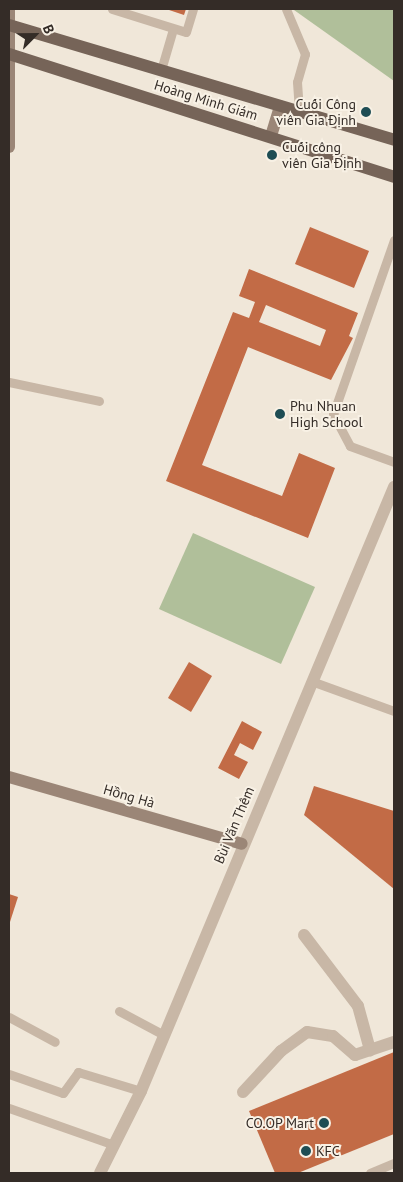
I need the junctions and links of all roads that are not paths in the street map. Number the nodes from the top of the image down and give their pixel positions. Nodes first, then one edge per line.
1 (9, 9) edge
2 (112, 9) edge
3 (193, 9) edge
4 (286, 9) edge
5 (10, 25) edge
6 (173, 29) junction
7 (10, 54) edge
8 (160, 70) junction
9 (280, 106) junction
10 (299, 112) junction
11 (271, 136) junction
12 (394, 140) edge
13 (9, 147) edge
14 (394, 177) edge
15 (394, 240) edge
16 (9, 382) edge
17 (99, 401) dead end
18 (394, 462) edge
19 (394, 486) edge
20 (314, 682) junction
21 (394, 711) edge
22 (9, 777) edge
23 (242, 844) junction
24 (304, 935) dead end
25 (118, 1011) dead end
26 (9, 1018) edge
27 (164, 1035) junction
28 (55, 1042) dead end
29 (394, 1042) edge
30 (370, 1050) junction
31 (9, 1074) edge
32 (141, 1091) junction
33 (244, 1092) dead end
34 (9, 1108) edge
35 (114, 1145) junction
36 (394, 1163) edge
37 (100, 1173) edge
38 (370, 1173) edge

1 - 5 street
2 - 6 lane
3 - 6 lane
4 - 10 lane
5 - 7 street
5 - 8 main road, Hoàng Minh Giám
6 - 8 lane
7 - 11 main road, Hoàng Minh Giám
7 - 13 street
8 - 9 main road, Hoàng Minh Giám
9 - 10 main road, Hoàng Minh Giám
9 - 11 street
10 - 12 main road, Hoàng Minh Giám
11 - 14 main road, Hoàng Minh Giám
15 - 18 lane
16 - 17 lane
19 - 20 street, Bùi Văn Thêm
20 - 21 lane
20 - 23 street, Bùi Văn Thêm
22 - 23 street, Hồng Hà
23 - 27 street, Bùi Văn Thêm
24 - 30 street
25 - 27 lane
26 - 28 lane
27 - 32 street, Bùi Văn Thêm
29 - 30 street
30 - 33 street
31 - 32 lane
32 - 35 street, Bùi Văn Thêm
34 - 35 lane
35 - 37 street, Bùi Văn Thêm
36 - 38 lane

